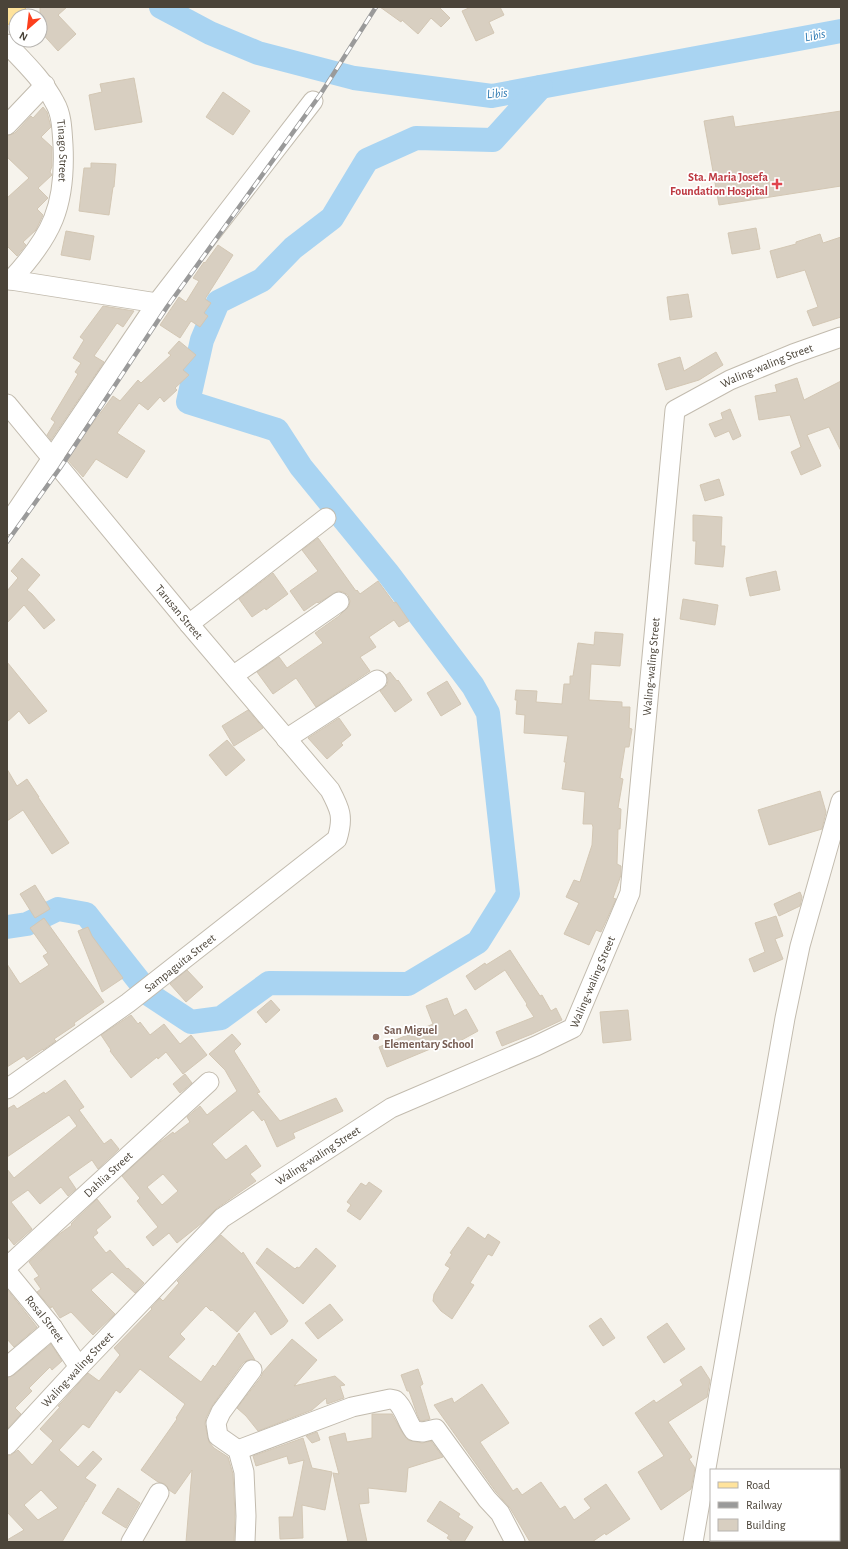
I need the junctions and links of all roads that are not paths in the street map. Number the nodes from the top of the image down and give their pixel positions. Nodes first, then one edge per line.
1 (14, 7) edge
2 (7, 13) edge
3 (7, 44) edge
4 (45, 85) junction
5 (312, 101) dead end
6 (7, 125) edge
7 (9, 280) edge
8 (157, 303) junction
9 (841, 337) edge
10 (7, 404) edge
11 (53, 458) junction
12 (326, 518) dead end
13 (7, 525) edge
14 (339, 602) dead end
15 (189, 624) junction
16 (234, 675) junction
17 (376, 680) dead end
18 (286, 739) junction
19 (841, 801) edge
20 (341, 825) joint
21 (209, 1082) dead end
22 (7, 1089) edge
23 (7, 1266) edge
24 (7, 1272) edge
25 (53, 1328) junction
26 (7, 1367) edge
27 (79, 1367) junction
28 (252, 1370) dead end
29 (7, 1445) edge
30 (238, 1450) junction
31 (159, 1493) dead end
32 (131, 1542) edge
33 (245, 1542) edge
34 (515, 1542) edge
35 (693, 1542) edge

1 - 2 main road
3 - 4 street, Tinago Street
4 - 6 street
4 - 7 street, Tinago Street
5 - 8 street
7 - 8 street
8 - 11 street
9 - 27 street, Waling-waling Street
10 - 11 street, Tarusan Street
11 - 13 street
11 - 15 street, Tarusan Street
12 - 15 street
14 - 16 street
15 - 16 street, Tarusan Street
16 - 18 street, Tarusan Street
17 - 18 street
18 - 20 street, Tarusan Street
19 - 35 street
20 - 22 street, Sampaguita Street
21 - 23 street, Dahlia Street
24 - 25 street, Rosal Street
25 - 26 street
25 - 27 street, Rosal Street
27 - 29 street, Waling-waling Street
28 - 30 street
30 - 33 street
30 - 34 street
31 - 32 street

